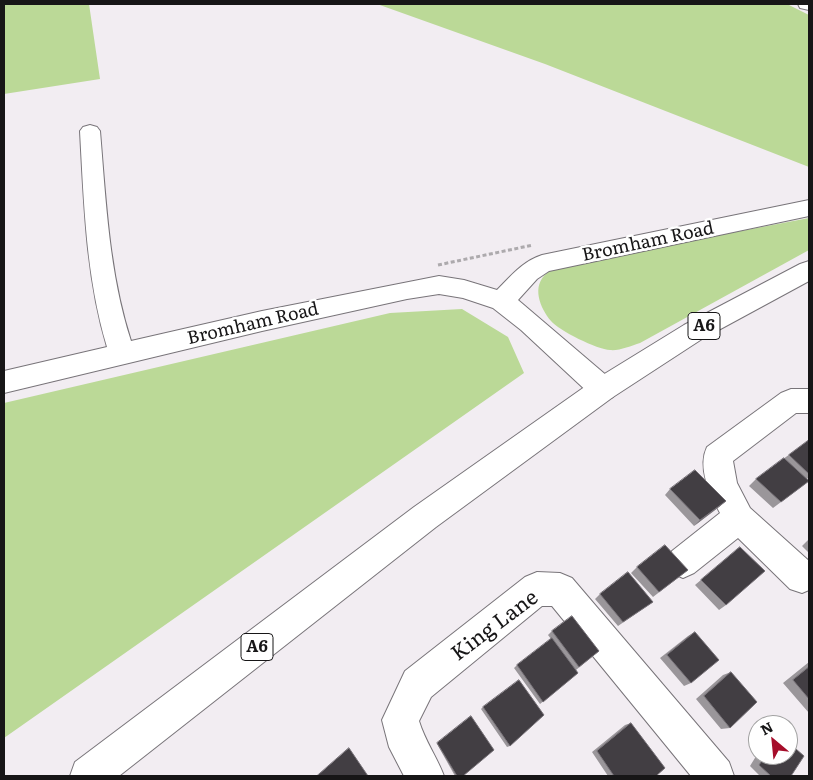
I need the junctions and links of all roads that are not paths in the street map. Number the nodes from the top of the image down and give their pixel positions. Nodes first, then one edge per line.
1 (90, 131) dead end
2 (809, 208) edge
3 (809, 270) edge
4 (502, 302) junction
5 (122, 354) junction
6 (4, 382) edge
7 (603, 389) junction
8 (809, 401) edge
9 (739, 518) junction
10 (683, 562) edge
11 (802, 577) dead end
12 (89, 776) edge
13 (425, 776) edge
14 (715, 776) edge

1 - 5 main road
2 - 4 main road, Bromham Road
3 - 7 main road, A6
4 - 5 main road, Bromham Road
4 - 7 main road, Bromham Road
5 - 6 main road, Bromham Road
7 - 12 main road, A6
8 - 9 main road
9 - 10 main road
9 - 11 main road
13 - 14 main road, King Lane

